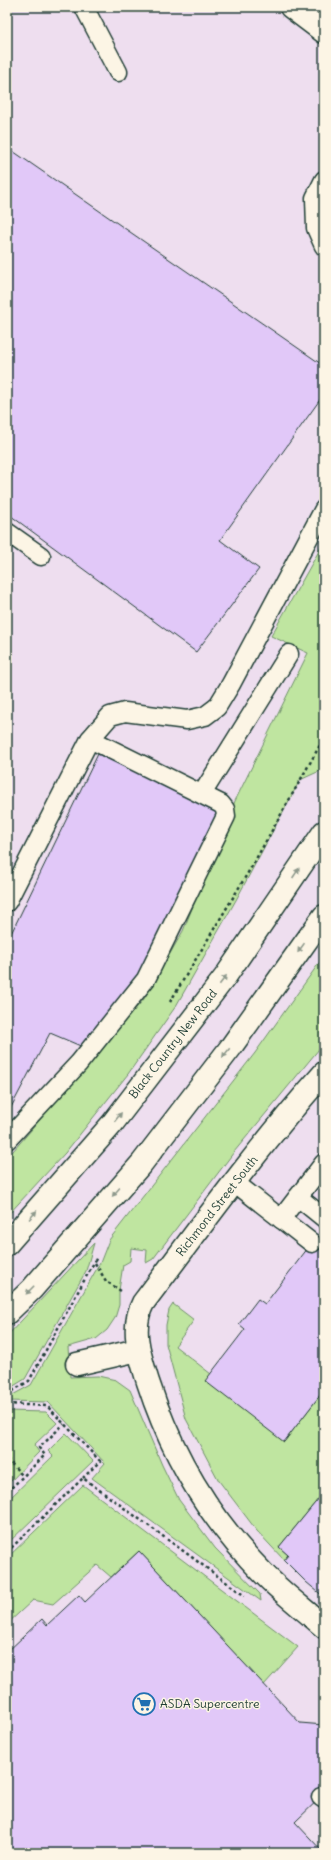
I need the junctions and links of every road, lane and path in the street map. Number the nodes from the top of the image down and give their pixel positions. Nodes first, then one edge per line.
1 (84, 7) edge
2 (291, 7) edge
3 (324, 32) edge
4 (118, 72) dead end
5 (324, 180) edge
6 (324, 246) edge
7 (324, 509) edge
8 (7, 532) edge
9 (42, 556) dead end
10 (289, 654) dead end
11 (90, 739) junction
12 (202, 794) junction
13 (324, 832) edge
14 (7, 902) edge
15 (324, 916) edge
16 (322, 1079) edge
17 (7, 1140) edge
18 (324, 1163) edge
19 (234, 1182) junction
20 (298, 1197) junction
21 (324, 1218) edge
22 (281, 1219) junction
23 (312, 1243) dead end
24 (7, 1244) edge
25 (99, 1252) dead end
26 (95, 1262) junction
27 (143, 1303) junction
28 (7, 1313) edge
29 (138, 1350) junction
30 (77, 1364) dead end
31 (7, 1394) edge
32 (7, 1404) edge
33 (64, 1424) junction
34 (7, 1459) edge
35 (23, 1476) junction
36 (83, 1478) junction
37 (7, 1492) edge
38 (7, 1552) edge
39 (245, 1596) dead end
40 (324, 1627) edge

1 - 4 lane
2 - 3 main road
5 - 6 lane
7 - 11 lane
8 - 9 lane
10 - 12 lane
11 - 12 lane
11 - 14 lane
12 - 17 lane
24 -> 13 main road, Black Country New Road
15 -> 28 main road
16 - 19 main road, Richmond Street South
18 - 20 lane
19 - 22 lane
19 - 27 main road, Richmond Street South
20 - 21 lane
20 - 22 lane
22 - 23 lane
25 - 26 path
26 - 27 path
26 - 31 path
27 - 29 main road, Richmond Street South
29 - 30 main road
29 - 40 main road, Richmond Street South
32 - 33 path
33 - 35 path
33 - 36 path
34 - 35 path
35 - 37 path
36 - 38 path
36 - 39 path

